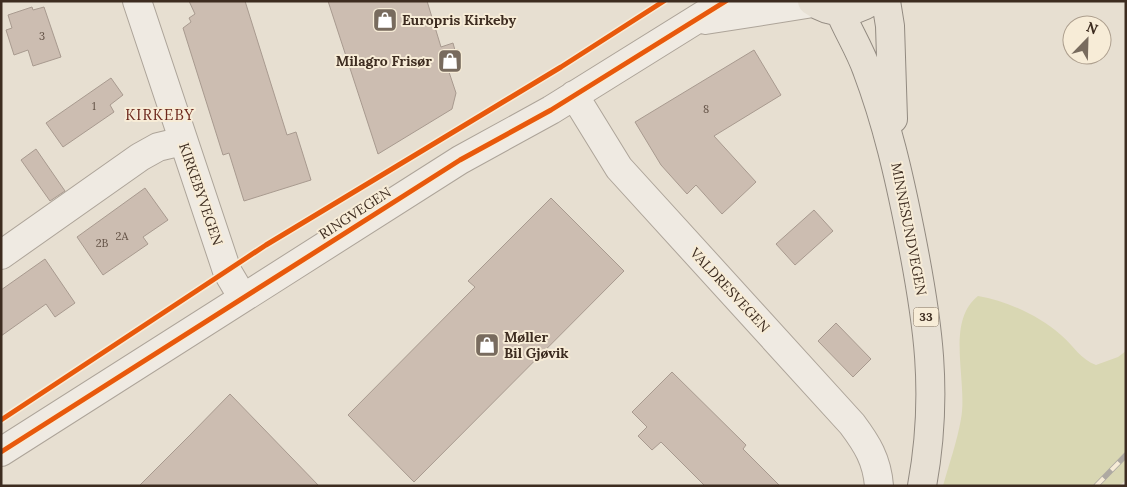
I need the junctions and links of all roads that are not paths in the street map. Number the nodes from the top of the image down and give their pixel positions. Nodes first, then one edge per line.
1 (137, 1) edge
2 (726, 1) edge
3 (872, 1) edge
4 (886, 1) edge
5 (813, 2) edge
6 (840, 12) junction
7 (696, 21) junction
8 (574, 95) junction
9 (183, 141) junction
10 (894, 151) junction
11 (1, 255) edge
12 (243, 298) junction
13 (1, 452) edge
14 (879, 486) edge
15 (922, 486) edge

1 - 9 street, KIRKEBYVEGEN
2 - 7 street, RINGVEGEN
3 - 6 main road
4 - 10 main road, MINNESUNDVEGEN / 33
5 - 6 main road
5 - 7 street, RINGVEGEN
6 - 10 main road, MINNESUNDVEGEN / 33
7 - 8 street, RINGVEGEN
8 - 12 street, RINGVEGEN
8 - 14 street, VALDRESVEGEN
9 - 11 street
9 - 12 street, KIRKEBYVEGEN
10 - 15 main road, MINNESUNDVEGEN / 33
12 - 13 street, RINGVEGEN

